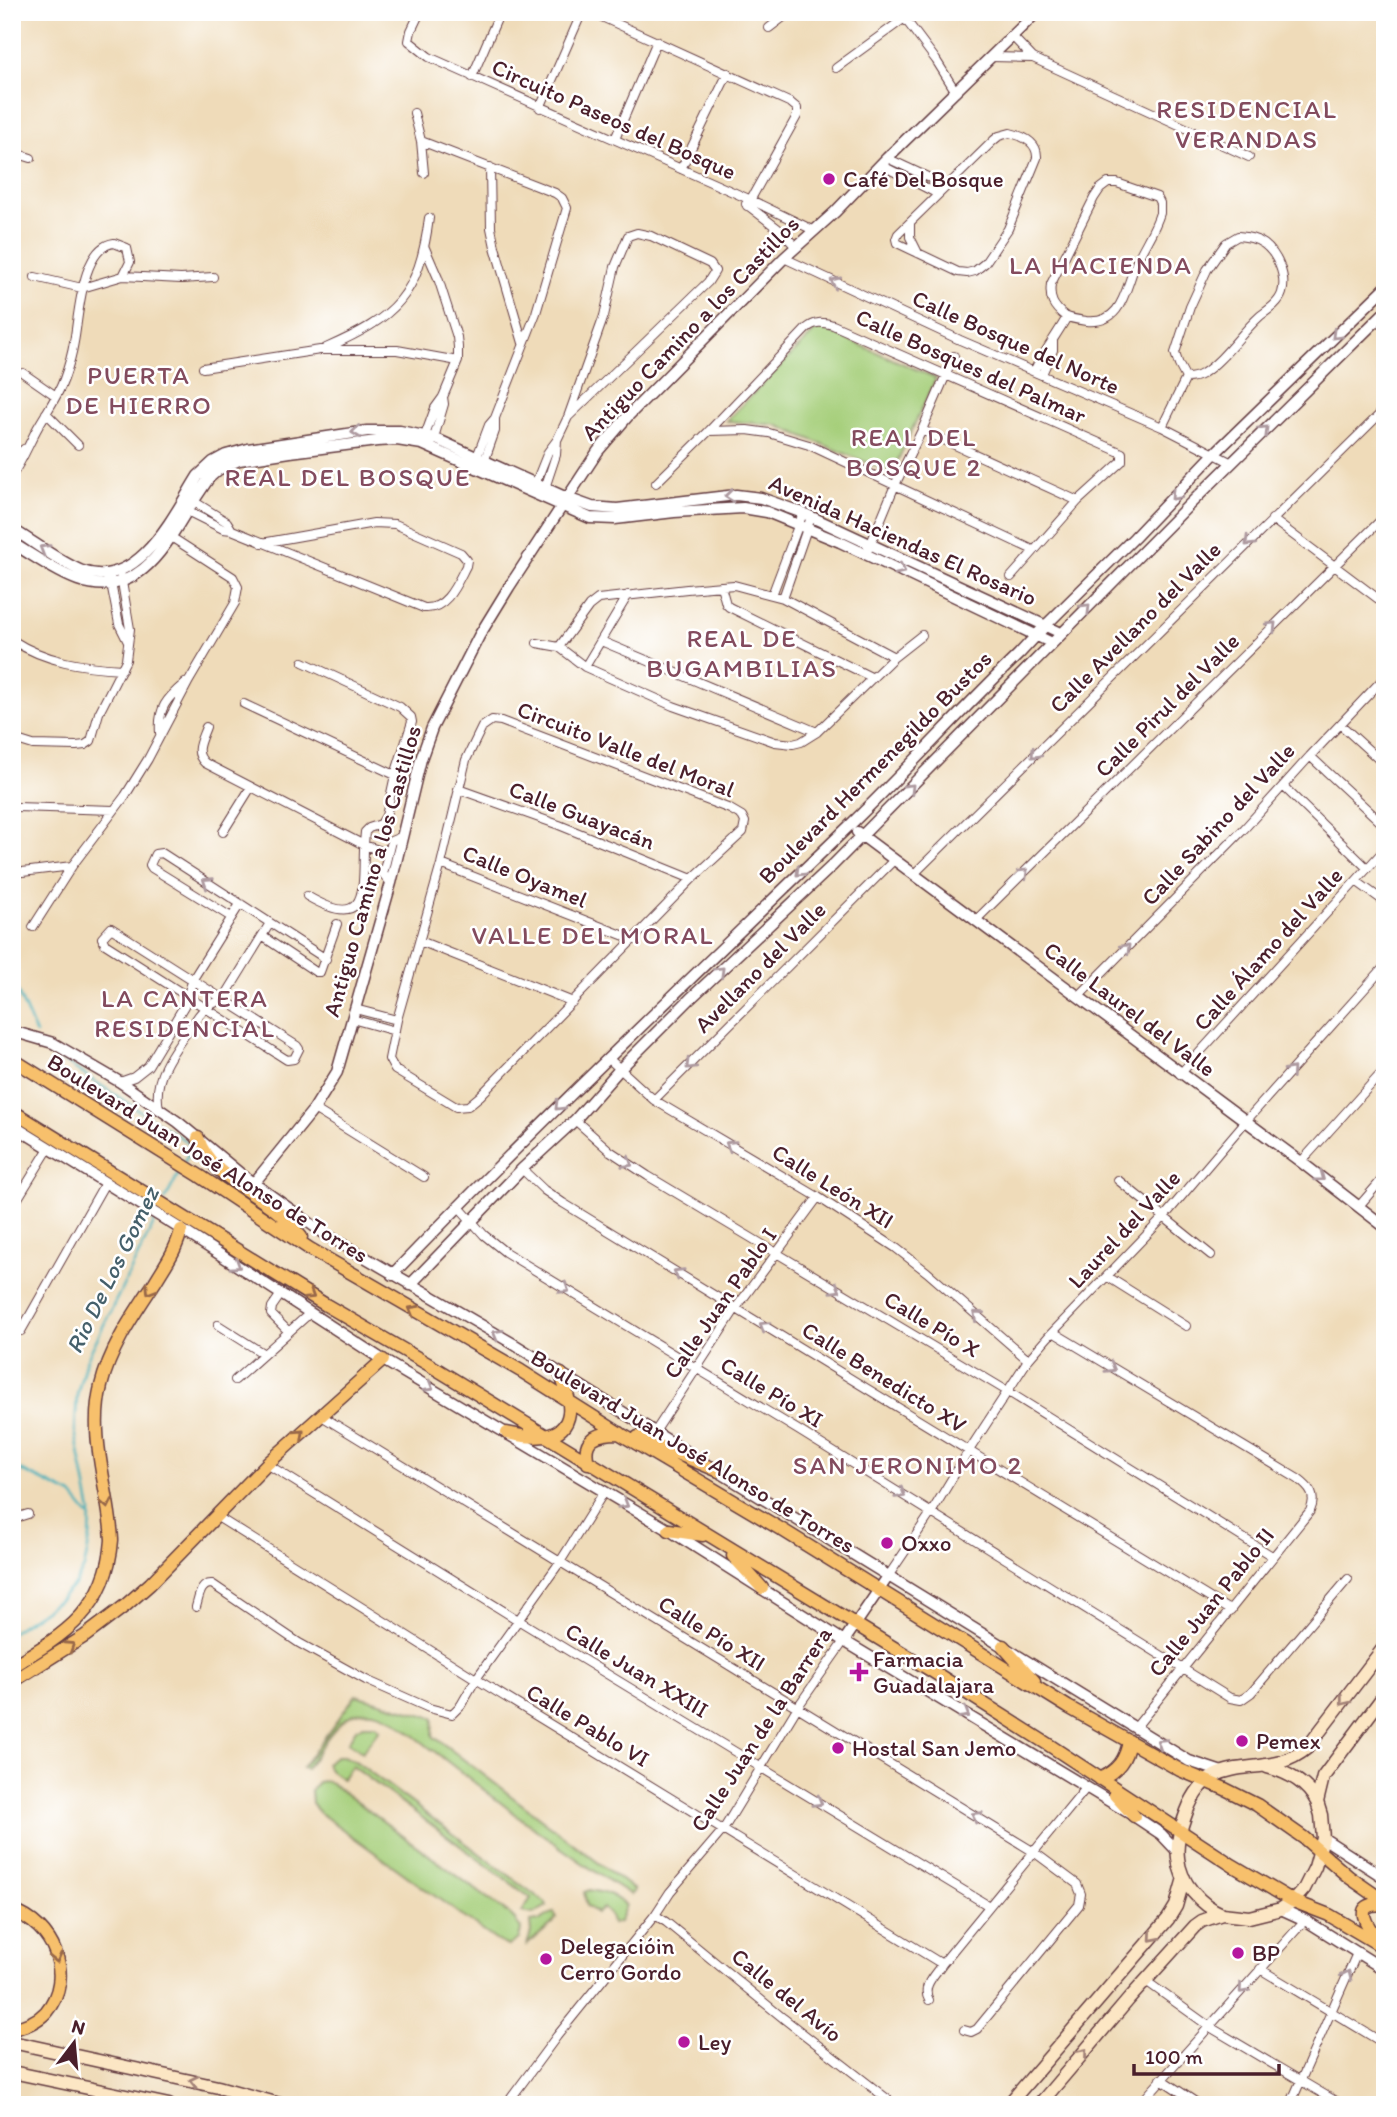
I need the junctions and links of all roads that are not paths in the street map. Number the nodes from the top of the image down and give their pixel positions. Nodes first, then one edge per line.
1 (421, 12) edge
2 (500, 12) edge
3 (582, 12) edge
4 (591, 12) edge
5 (790, 12) edge
6 (913, 12) edge
7 (1037, 12) edge
8 (902, 15) edge
9 (769, 28) dead end
10 (1012, 36) junction
11 (657, 41) junction
12 (991, 57) junction
13 (1033, 58) junction
14 (836, 68) dead end
15 (728, 73) junction
16 (472, 77) junction
17 (956, 92) junction
18 (540, 108) junction
19 (415, 113) dead end
20 (615, 139) junction
21 (421, 141) junction
22 (12, 152) edge
23 (1249, 157) dead end
24 (31, 158) dead end
25 (884, 161) junction
26 (490, 167) junction
27 (681, 169) junction
28 (424, 173) dead end
29 (947, 186) junction
30 (938, 194) junction
31 (749, 203) junction
32 (429, 218) dead end
33 (912, 222) junction
34 (813, 230) junction
35 (796, 247) junction
36 (425, 248) junction
37 (918, 253) junction
38 (784, 258) junction
39 (123, 276) junction
40 (213, 276) dead end
41 (35, 277) dead end
42 (82, 288) junction
43 (1385, 288) edge
44 (1385, 312) edge
45 (1068, 317) junction
46 (523, 344) junction
47 (320, 350) junction
48 (954, 356) dead end
49 (458, 362) junction
50 (203, 368) dead end
51 (1038, 372) junction
52 (23, 373) dead end
53 (946, 376) junction
54 (1186, 378) junction
55 (56, 396) junction
56 (1385, 409) edge
57 (46, 413) junction
58 (568, 417) junction
59 (1162, 427) junction
60 (922, 430) junction
61 (709, 431) junction
62 (428, 441) junction
63 (78, 445) dead end
64 (27, 448) junction
65 (1214, 453) junction
66 (12, 460) edge
67 (479, 463) junction
68 (1231, 463) junction
69 (12, 475) edge
70 (656, 483) dead end
71 (895, 485) junction
72 (539, 491) junction
73 (1078, 501) junction
74 (564, 503) junction
75 (186, 504) junction
76 (1385, 516) edge
77 (1272, 519) junction
78 (805, 520) junction
79 (12, 530) edge
80 (167, 534) junction
81 (12, 543) edge
82 (262, 543) junction
83 (868, 549) junction
84 (1033, 550) junction
85 (1332, 565) junction
86 (115, 577) junction
87 (1011, 577) dead end
88 (721, 586) junction
89 (772, 594) junction
90 (628, 595) junction
91 (783, 598) junction
92 (983, 603) junction
93 (1385, 604) edge
94 (1011, 623) junction
95 (1045, 626) junction
96 (1061, 634) junction
97 (922, 635) dead end
98 (1036, 635) junction
99 (12, 640) edge
100 (601, 642) junction
101 (537, 643) dead end
102 (1052, 643) junction
103 (559, 647) junction
104 (1019, 654) junction
105 (894, 657) junction
106 (303, 662) dead end
107 (585, 667) junction
108 (122, 669) junction
109 (1385, 677) edge
110 (873, 678) junction
111 (244, 704) dead end
112 (1341, 725) junction
113 (206, 727) dead end
114 (12, 728) edge
115 (817, 732) junction
116 (1310, 756) junction
117 (1385, 765) edge
118 (395, 775) junction
119 (1283, 786) junction
120 (251, 787) junction
121 (458, 789) junction
122 (16, 807) dead end
123 (114, 810) junction
124 (850, 825) junction
125 (1385, 826) edge
126 (223, 832) dead end
127 (403, 836) junction
128 (862, 836) junction
129 (364, 845) junction
130 (1385, 849) edge
131 (387, 853) junction
132 (894, 860) junction
133 (441, 864) junction
134 (72, 866) junction
135 (1367, 868) junction
136 (14, 873) dead end
137 (914, 874) junction
138 (692, 880) junction
139 (1356, 881) junction
140 (391, 883) junction
141 (307, 896) dead end
142 (1385, 902) edge
143 (240, 904) junction
144 (231, 917) junction
145 (975, 920) junction
146 (270, 923) junction
147 (337, 924) dead end
148 (33, 927) dead end
149 (262, 936) junction
150 (635, 940) junction
151 (420, 941) junction
152 (326, 959) junction
153 (1385, 966) edge
154 (193, 979) junction
155 (187, 996) junction
156 (1078, 997) junction
157 (224, 998) junction
158 (573, 1002) junction
159 (205, 1008) junction
160 (354, 1014) junction
161 (397, 1020) junction
162 (14, 1031) edge
163 (395, 1031) junction
164 (608, 1058) junction
165 (12, 1059) edge
166 (1385, 1069) edge
167 (619, 1070) junction
168 (1180, 1074) junction
169 (120, 1082) junction
170 (654, 1100) junction
171 (159, 1108) junction
172 (314, 1109) junction
173 (12, 1111) edge
174 (575, 1120) junction
175 (1245, 1122) junction
176 (12, 1125) edge
177 (198, 1138) junction
178 (49, 1148) junction
179 (1301, 1162) junction
180 (522, 1169) junction
181 (1385, 1176) edge
182 (425, 1177) dead end
183 (1118, 1180) dead end
184 (106, 1183) junction
185 (254, 1183) junction
186 (818, 1197) junction
187 (148, 1202) junction
188 (458, 1206) junction
189 (1359, 1206) junction
190 (12, 1208) edge
191 (1163, 1218) junction
192 (470, 1221) junction
193 (183, 1226) junction
194 (1385, 1227) edge
195 (310, 1249) junction
196 (777, 1253) junction
197 (1211, 1255) dead end
198 (392, 1275) junction
199 (1108, 1277) junction
200 (410, 1285) junction
201 (281, 1294) junction
202 (736, 1308) junction
203 (310, 1313) junction
204 (218, 1325) dead end
205 (1186, 1326) dead end
206 (21, 1331) dead end
207 (289, 1332) junction
208 (1052, 1332) junction
209 (264, 1354) junction
210 (383, 1360) junction
211 (1028, 1360) junction
212 (696, 1368) junction
213 (561, 1374) junction
214 (235, 1380) dead end
215 (1007, 1391) junction
216 (568, 1401) junction
217 (320, 1415) junction
218 (655, 1432) junction
219 (507, 1433) junction
220 (619, 1433) junction
221 (546, 1437) junction
222 (968, 1452) junction
223 (588, 1463) junction
224 (267, 1464) junction
225 (719, 1471) junction
226 (604, 1492) junction
227 (931, 1513) junction
228 (28, 1514) dead end
229 (216, 1516) junction
230 (12, 1519) edge
231 (669, 1530) junction
232 (707, 1535) junction
233 (724, 1545) junction
234 (1272, 1556) junction
235 (560, 1562) junction
236 (889, 1575) junction
237 (1348, 1579) dead end
238 (762, 1588) junction
239 (879, 1590) junction
240 (196, 1607) dead end
241 (1231, 1611) junction
242 (518, 1620) junction
243 (855, 1624) junction
244 (844, 1641) junction
245 (1003, 1646) junction
246 (1385, 1646) edge
247 (12, 1665) edge
248 (1182, 1667) junction
249 (476, 1679) junction
250 (12, 1682) edge
251 (1044, 1691) junction
252 (1385, 1694) edge
253 (797, 1708) junction
254 (1136, 1727) junction
255 (1129, 1741) junction
256 (1267, 1766) junction
257 (760, 1767) junction
258 (1222, 1772) junction
259 (1100, 1779) junction
260 (1205, 1781) junction
261 (1087, 1787) junction
262 (1317, 1802) junction
263 (1134, 1816) junction
264 (723, 1830) junction
265 (1180, 1831) junction
266 (1322, 1838) junction
267 (1034, 1852) junction
268 (1178, 1852) junction
269 (1319, 1852) junction
270 (1184, 1878) junction
271 (1385, 1878) edge
272 (1293, 1901) junction
273 (1385, 1904) edge
274 (989, 1906) junction
275 (1281, 1909) junction
276 (12, 1911) edge
277 (1222, 1914) junction
278 (655, 1915) junction
279 (1305, 1920) junction
280 (1385, 1948) edge
281 (1357, 1953) junction
282 (942, 1964) junction
283 (1260, 1969) junction
284 (1385, 1970) edge
285 (1146, 1981) junction
286 (929, 2000) dead end
287 (1330, 2011) junction
288 (1210, 2027) junction
289 (12, 2029) edge
290 (964, 2030) dead end
291 (12, 2042) edge
292 (1385, 2044) edge
293 (12, 2072) edge
294 (1161, 2079) junction
295 (1301, 2079) junction
296 (164, 2104) edge
297 (283, 2105) edge
298 (506, 2105) edge
299 (895, 2105) edge
300 (1008, 2105) edge
301 (1039, 2105) edge
302 (1139, 2105) edge
303 (1200, 2105) edge
304 (1290, 2105) edge
305 (1342, 2105) edge

1 - 16 street, Circuito Paseos del Bosque
2 - 16 street, Circuito Paseos del Bosque
3 - 18 street
4 - 11 street
5 - 9 street
6 - 8 street
7 - 10 street, Antiguo Camino a los Castillos
8 - 14 street
8 - 17 street
10 - 12 street, Antiguo Camino a los Castillos
10 - 13 street
11 - 15 street
11 - 20 street
12 - 13 street
12 - 17 street, Antiguo Camino a los Castillos
13 - 23 street
15 - 27 street
15 - 31 street, Circuito Paseos del Bosque
16 - 18 street, Circuito Paseos del Bosque
17 - 25 street, Antiguo Camino a los Castillos
18 - 20 street, Circuito Paseos del Bosque
19 - 21 street
20 - 27 street, Circuito Paseos del Bosque
21 - 26 street
21 - 28 street
22 - 24 street
25 - 29 street
25 - 30 street
25 - 34 street, Antiguo Camino a los Castillos
26 - 46 street
26 - 46 street
27 - 31 street, Circuito Paseos del Bosque
29 - 30 street
29 - 37 street
30 - 33 street
31 - 34 street, Circuito Paseos del Bosque
31 - 35 street, Circuito Paseos del Bosque
32 - 36 street
33 - 37 street
33 - 37 street
34 - 35 street, Antiguo Camino a los Castillos
35 - 38 street, Antiguo Camino a los Castillos
36 - 47 street
36 - 49 street
51 -> 38 street, Calle Bosque del Norte
38 - 74 street, Antiguo Camino a los Castillos
39 - 40 street
39 - 42 street
39 - 42 street
41 - 42 street
42 - 55 street
43 -> 65 street, Boulevard Hermenegildo Bustos
68 -> 44 street, Boulevard Hermenegildo Bustos
45 - 45 street
45 - 51 street
46 - 67 street
47 - 49 street
47 - 50 street
48 - 53 street
49 - 62 street
51 - 59 street, Calle Bosque del Norte
52 - 55 street
53 - 60 street
53 - 61 street, Calle Bosques del Palmar
53 - 73 street, Calle Bosques del Palmar
54 - 54 street
54 - 59 street
55 - 57 street
56 - 77 street, Calle Avellano del Valle
57 - 63 street
57 - 64 street
58 - 58 street
58 - 72 street
59 - 65 street, Calle Bosque del Norte
60 - 71 street
60 - 73 street
61 - 70 street
61 - 71 street
62 - 67 street, Avenida Haciendas El Rosario
62 - 75 street, Avenida Haciendas El Rosario
64 - 66 street
64 - 69 street
65 - 68 street, Calle Bosque del Norte
65 -> 95 street, Boulevard Hermenegildo Bustos
67 - 72 street, Avenida Haciendas El Rosario
96 -> 68 street, Boulevard Hermenegildo Bustos
71 - 83 street
71 - 84 street
72 - 74 street, Avenida Haciendas El Rosario
73 - 84 street
74 - 78 street, Avenida Haciendas El Rosario
74 - 127 street, Antiguo Camino a los Castillos
75 - 80 street, Avenida Haciendas El Rosario
75 - 82 street
76 - 85 street, Calle Pirul del Valle
77 - 85 street
77 -> 137 street, Calle Avellano del Valle
78 - 83 street, Avenida Haciendas El Rosario
78 - 89 street
78 - 91 street
86 -> 79 street
80 - 86 street, Avenida Haciendas El Rosario
80 - 123 street
81 - 86 street
82 - 82 street
83 - 92 street, Avenida Haciendas El Rosario
84 - 87 street
85 - 93 street
145 -> 85 street, Calle Pirul del Valle
86 - 108 street
88 - 89 street
88 - 90 street
88 - 110 street
89 - 91 street
90 - 100 street
90 - 103 street
91 - 105 street
92 - 94 street, Avenida Haciendas El Rosario
92 - 95 street, Avenida Haciendas El Rosario
94 - 98 street, Avenida Haciendas El Rosario
94 - 104 street
95 - 96 street, Avenida Haciendas El Rosario
95 - 98 street, Boulevard Hermenegildo Bustos
96 - 102 street, Boulevard Hermenegildo Bustos
97 - 105 street
98 - 102 street, Avenida Haciendas El Rosario
98 - 104 street, Boulevard Hermenegildo Bustos
99 - 108 street
100 - 107 street
100 - 115 street
101 - 103 street
128 -> 102 street, Boulevard Hermenegildo Bustos
103 - 107 street
104 - 124 street, Boulevard Hermenegildo Bustos
105 - 110 street
106 - 118 street
107 - 115 street
108 - 114 street
109 - 112 street, Calle Sabino del Valle
110 - 115 street
111 - 118 street
112 - 116 street, Calle Sabino del Valle
112 - 117 street
113 - 120 street
116 - 119 street, Calle Sabino del Valle
116 - 125 street
118 - 129 street
119 - 135 street
156 -> 119 street, Calle Sabino del Valle
120 - 126 street
120 - 129 street
121 - 133 street, Circuito Valle del Moral
121 - 138 street, Calle Guayacán
121 - 138 street, Circuito Valle del Moral
122 - 123 street
123 - 134 street
124 - 128 street, Calle Laurel del Valle
124 -> 164 street, Boulevard Hermenegildo Bustos
127 - 131 street
127 - 140 street, Antiguo Camino a los Castillos
128 - 132 street, Calle Laurel del Valle
167 -> 128 street, Boulevard Hermenegildo Bustos
129 - 131 street
129 - 141 street
130 - 135 street, Calle Álamo del Valle
131 - 140 street
132 - 137 street, Calle Laurel del Valle
132 -> 170 street, Avellano del Valle
133 - 150 street, Calle Oyamel
133 - 151 street, Circuito Valle del Moral
134 - 136 street
134 - 148 street
135 - 139 street, Calle Álamo del Valle
137 - 145 street, Calle Laurel del Valle
138 - 150 street, Circuito Valle del Moral
139 - 142 street
139 - 168 street, Calle Álamo del Valle
140 - 160 street, Antiguo Camino a los Castillos
143 - 144 street
143 -> 144 street
143 - 146 street
144 - 154 street
145 - 156 street, Calle Laurel del Valle
146 - 149 street
146 - 152 street
147 - 152 street
149 - 152 street
149 - 157 street
150 - 158 street, Circuito Valle del Moral
151 - 158 street
151 - 161 street, Circuito Valle del Moral
175 -> 153 street, Laurel del Valle
154 - 155 street
154 - 155 street
154 - 157 street
155 - 159 street
155 - 169 street
156 - 168 street, Calle Laurel del Valle
157 - 159 street
157 - 159 street
158 - 163 street, Circuito Valle del Moral
159 - 171 street
160 - 161 street
160 - 163 street
160 - 172 street, Antiguo Camino a los Castillos
161 - 163 street, Circuito Valle del Moral
162 - 169 street, Boulevard Juan José Alonso de Torres
164 - 167 street, Calle León XII
164 -> 188 street, Boulevard Hermenegildo Bustos
165 - 195 main road, Boulevard Juan José Alonso de Torres
166 - 179 street
167 - 170 street, Calle León XII
167 - 174 street, Boulevard Hermenegildo Bustos
168 - 175 street, Calle Laurel del Valle
169 - 171 street, Boulevard Juan José Alonso de Torres
186 -> 170 street, Calle León XII
171 - 177 street, Boulevard Juan José Alonso de Torres
172 - 182 street
172 - 185 street, Antiguo Camino a los Castillos
173 - 187 main road
174 - 180 street, Boulevard Hermenegildo Bustos
174 -> 196 street, Calle Pío X
175 - 179 street, Calle Laurel del Valle
175 - 191 street, Laurel del Valle
176 - 178 street
177 - 185 street, Boulevard Juan José Alonso de Torres
177 - 195 main road
178 - 184 street
178 - 190 street
179 -> 189 street, Calle Laurel del Valle
180 - 192 street, Boulevard Hermenegildo Bustos
202 -> 180 street, Calle Benedicto XV
181 - 189 street
183 - 191 street
184 - 187 street
184 - 206 street
185 - 198 street, Boulevard Juan José Alonso de Torres
186 - 196 street, Calle Juan Pablo I
211 -> 186 street, Calle León XII
187 - 193 main road
188 - 192 street, Calle Pío XI
188 - 198 street, Boulevard Hermenegildo Bustos
189 - 194 street, Calle Laurel del Valle
191 - 197 street
191 - 199 street, Laurel del Valle
192 - 200 street, Boulevard Hermenegildo Bustos
192 -> 212 street, Calle Pío XI
193 -> 201 street
193 -> 221 main road
193 -> 247 main road
216 -> 195 main road, Boulevard Juan José Alonso de Torres
196 - 202 street, Calle Juan Pablo I
196 -> 215 street, Calle Pío X
198 - 200 street, Boulevard Juan José Alonso de Torres
199 - 205 street
199 - 208 street, Laurel del Valle
213 -> 200 street, Boulevard Juan José Alonso de Torres
201 - 203 street
201 - 207 street
202 - 212 street, Calle Juan Pablo I
222 -> 202 street, Calle Benedicto XV
203 - 207 street
203 - 210 street
204 - 209 street
207 - 209 street
208 - 211 street, Laurel del Valle
208 -> 234 street, Calle Juan Pablo II
209 - 214 street
210 - 217 main road
210 -> 219 street
211 - 215 street, Calle Juan de la Barrera
212 - 218 street, Calle Juan Pablo I
212 -> 227 street, Calle Pío XI
213 - 216 main road
213 - 218 street, Boulevard Juan José Alonso de Torres
215 - 222 street, Calle Juan de la Barrera
215 - 234 street, Calle Pío X
216 - 220 main road, Boulevard Juan José Alonso de Torres
216 - 221 main road
224 -> 217 main road
217 - 235 street, Calle Pío XII
218 - 225 street, Boulevard Juan José Alonso de Torres
219 - 221 main road
219 - 226 street
220 - 223 main road
220 - 225 main road
220 - 239 main road, Boulevard Juan José Alonso de Torres
221 - 223 main road
222 - 227 street, Calle Juan de la Barrera
222 - 241 street, Calle Benedicto XV
223 - 232 main road
224 - 229 main road
224 - 242 street, Calle Juan XXIII
225 - 236 street, Boulevard Juan José Alonso de Torres
226 -> 231 street
226 - 235 street
227 - 236 street, Calle Juan de la Barrera
227 - 248 street, Calle Pío XI
228 - 230 street
229 - 249 street, Calle Pablo VI
250 -> 229 main road
231 - 232 main road
231 - 238 street
232 - 233 main road
233 - 238 main road
233 - 243 main road
234 - 241 street, Calle Juan Pablo II
235 - 242 street
235 - 253 street, Calle Pío XII
236 - 239 street, Calle Juan de la Barrera
236 - 245 street, Boulevard Juan José Alonso de Torres
237 - 248 street, Calle Pío XI
238 - 244 street
239 - 243 street, Calle Juan de la Barrera
239 - 251 main road, Boulevard Juan José Alonso de Torres
240 - 249 street
241 - 248 street, Calle Juan Pablo II
242 - 249 street
242 - 257 street, Calle Juan XXIII
243 - 244 street, Calle Juan de la Barrera
243 - 259 main road
244 - 253 street, Calle Juan de la Barrera
244 -> 261 street
245 - 251 main road
245 - 254 street, Boulevard Juan José Alonso de Torres
246 -> 256 main road
248 - 254 street, Calle Juan Pablo II
249 - 264 street, Calle Pablo VI
251 - 255 main road, Boulevard Juan José Alonso de Torres
252 - 262 main road
253 - 257 street, Calle Juan de la Barrera
267 -> 253 street, Calle Pío XII
258 -> 254 street, Boulevard Juan José Alonso de Torres
255 - 259 main road
255 - 260 main road, Boulevard Juan José Alonso de Torres
256 - 258 main road
256 - 262 main road
257 - 264 street, Calle Juan de la Barrera
257 -> 274 street, Calle Juan XXIII
258 - 260 main road
259 - 263 main road
259 - 265 main road
260 - 265 main road
260 - 269 main road, Boulevard Juan José Alonso de Torres
261 - 263 street
261 - 267 street
262 - 266 main road
263 - 268 street
264 - 278 street, Calle Juan de la Barrera
264 - 282 street, Calle Pablo VI
265 - 268 main road
265 - 272 main road
266 - 269 main road
266 - 271 street
267 - 274 street
267 - 290 street, Calle Pío XII
268 - 270 main road
269 - 272 main road
269 - 273 main road, Boulevard Juan José Alonso de Torres
270 - 277 main road
270 -> 300 main road
272 - 275 main road
272 - 280 main road
273 - 280 main road
274 - 282 street
275 - 277 main road
275 - 279 street
276 -> 289 main road
277 - 285 main road
278 - 298 street, Calle Juan de la Barrera
278 - 299 street, Calle del Avío
279 - 281 street
279 - 283 street
281 - 284 street
287 -> 281 street
282 - 286 street
283 - 287 street
283 -> 288 street
285 - 288 street
301 -> 285 main road
287 - 292 street
287 - 295 street
288 - 294 street
288 - 295 street
297 -> 291 main road
293 - 296 main road
294 - 302 street
294 - 303 street
295 - 304 street
295 - 305 street

